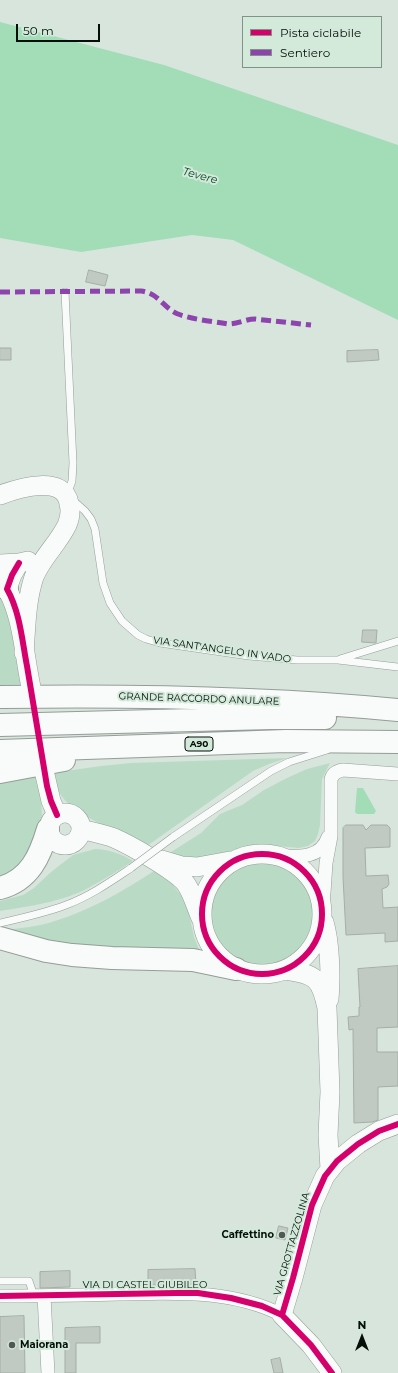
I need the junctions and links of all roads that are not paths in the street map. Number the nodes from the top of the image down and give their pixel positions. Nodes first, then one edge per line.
1 (65, 292) dead end
2 (0, 494) edge
3 (67, 495) junction
4 (55, 544) junction
5 (0, 564) edge
6 (19, 564) junction
7 (3, 585) edge
8 (398, 640) edge
9 (24, 653) junction
10 (338, 660) junction
11 (398, 667) edge
12 (31, 687) tunnel mouth
13 (0, 697) edge
14 (398, 710) edge
15 (398, 719) edge
16 (0, 725) edge
17 (361, 741) junction
18 (398, 742) edge
19 (142, 746) junction
20 (0, 751) edge
21 (0, 772) edge
22 (398, 774) edge
23 (45, 775) tunnel mouth
24 (53, 822) junction
25 (81, 829) junction
26 (331, 830) junction
27 (146, 855) junction
28 (273, 856) junction
29 (231, 861) junction
30 (0, 888) edge
31 (322, 910) junction
32 (202, 921) junction
33 (0, 923) edge
34 (0, 938) edge
35 (236, 969) junction
36 (285, 970) junction
37 (327, 1008) junction
38 (330, 1092) junction
39 (398, 1124) edge
40 (347, 1152) junction
41 (330, 1169) junction
42 (0, 1281) edge
43 (0, 1296) edge
44 (39, 1296) junction
45 (282, 1314) junction
46 (48, 1373) edge
47 (332, 1373) edge

1 - 3 lane
2 - 3 street
3 - 4 street
3 - 10 lane, VIA SANT'ANGELO IN VADO
4 - 6 street
4 - 9 street
5 - 6 street
6 - 7 street
7 - 9 street
8 - 10 lane
9 - 12 street
10 - 11 lane, VIA SANT'ANGELO IN VADO
13 - 14 highway, GRANDE RACCORDO ANULARE
15 - 16 highway, GRANDE RACCORDO ANULARE
17 - 18 highway, A90
17 - 19 highway, A90
17 - 33 lane, bridge
19 - 20 highway, A90
19 - 21 highway
22 - 26 street
23 - 24 street
24 - 25 street
24 - 25 street
24 - 30 highway
25 - 27 street
26 - 28 street
26 - 31 street
27 - 29 street
27 - 32 street
28 - 29 street
28 - 31 street
29 - 32 street
31 - 36 street
31 - 37 street
32 - 35 street
34 - 35 highway
35 - 36 street
36 - 37 street
37 - 38 street
38 - 40 street
38 - 41 street
39 - 40 street, VIA GROTTAZZOLINA
40 - 41 street, VIA GROTTAZZOLINA
41 - 45 street, VIA GROTTAZZOLINA
42 - 44 lane
43 - 44 street, VIA DI CASTEL GIUBILEO
44 - 45 street, VIA DI CASTEL GIUBILEO
44 - 46 street
45 - 47 street, VIA DI CASTEL GIUBILEO

